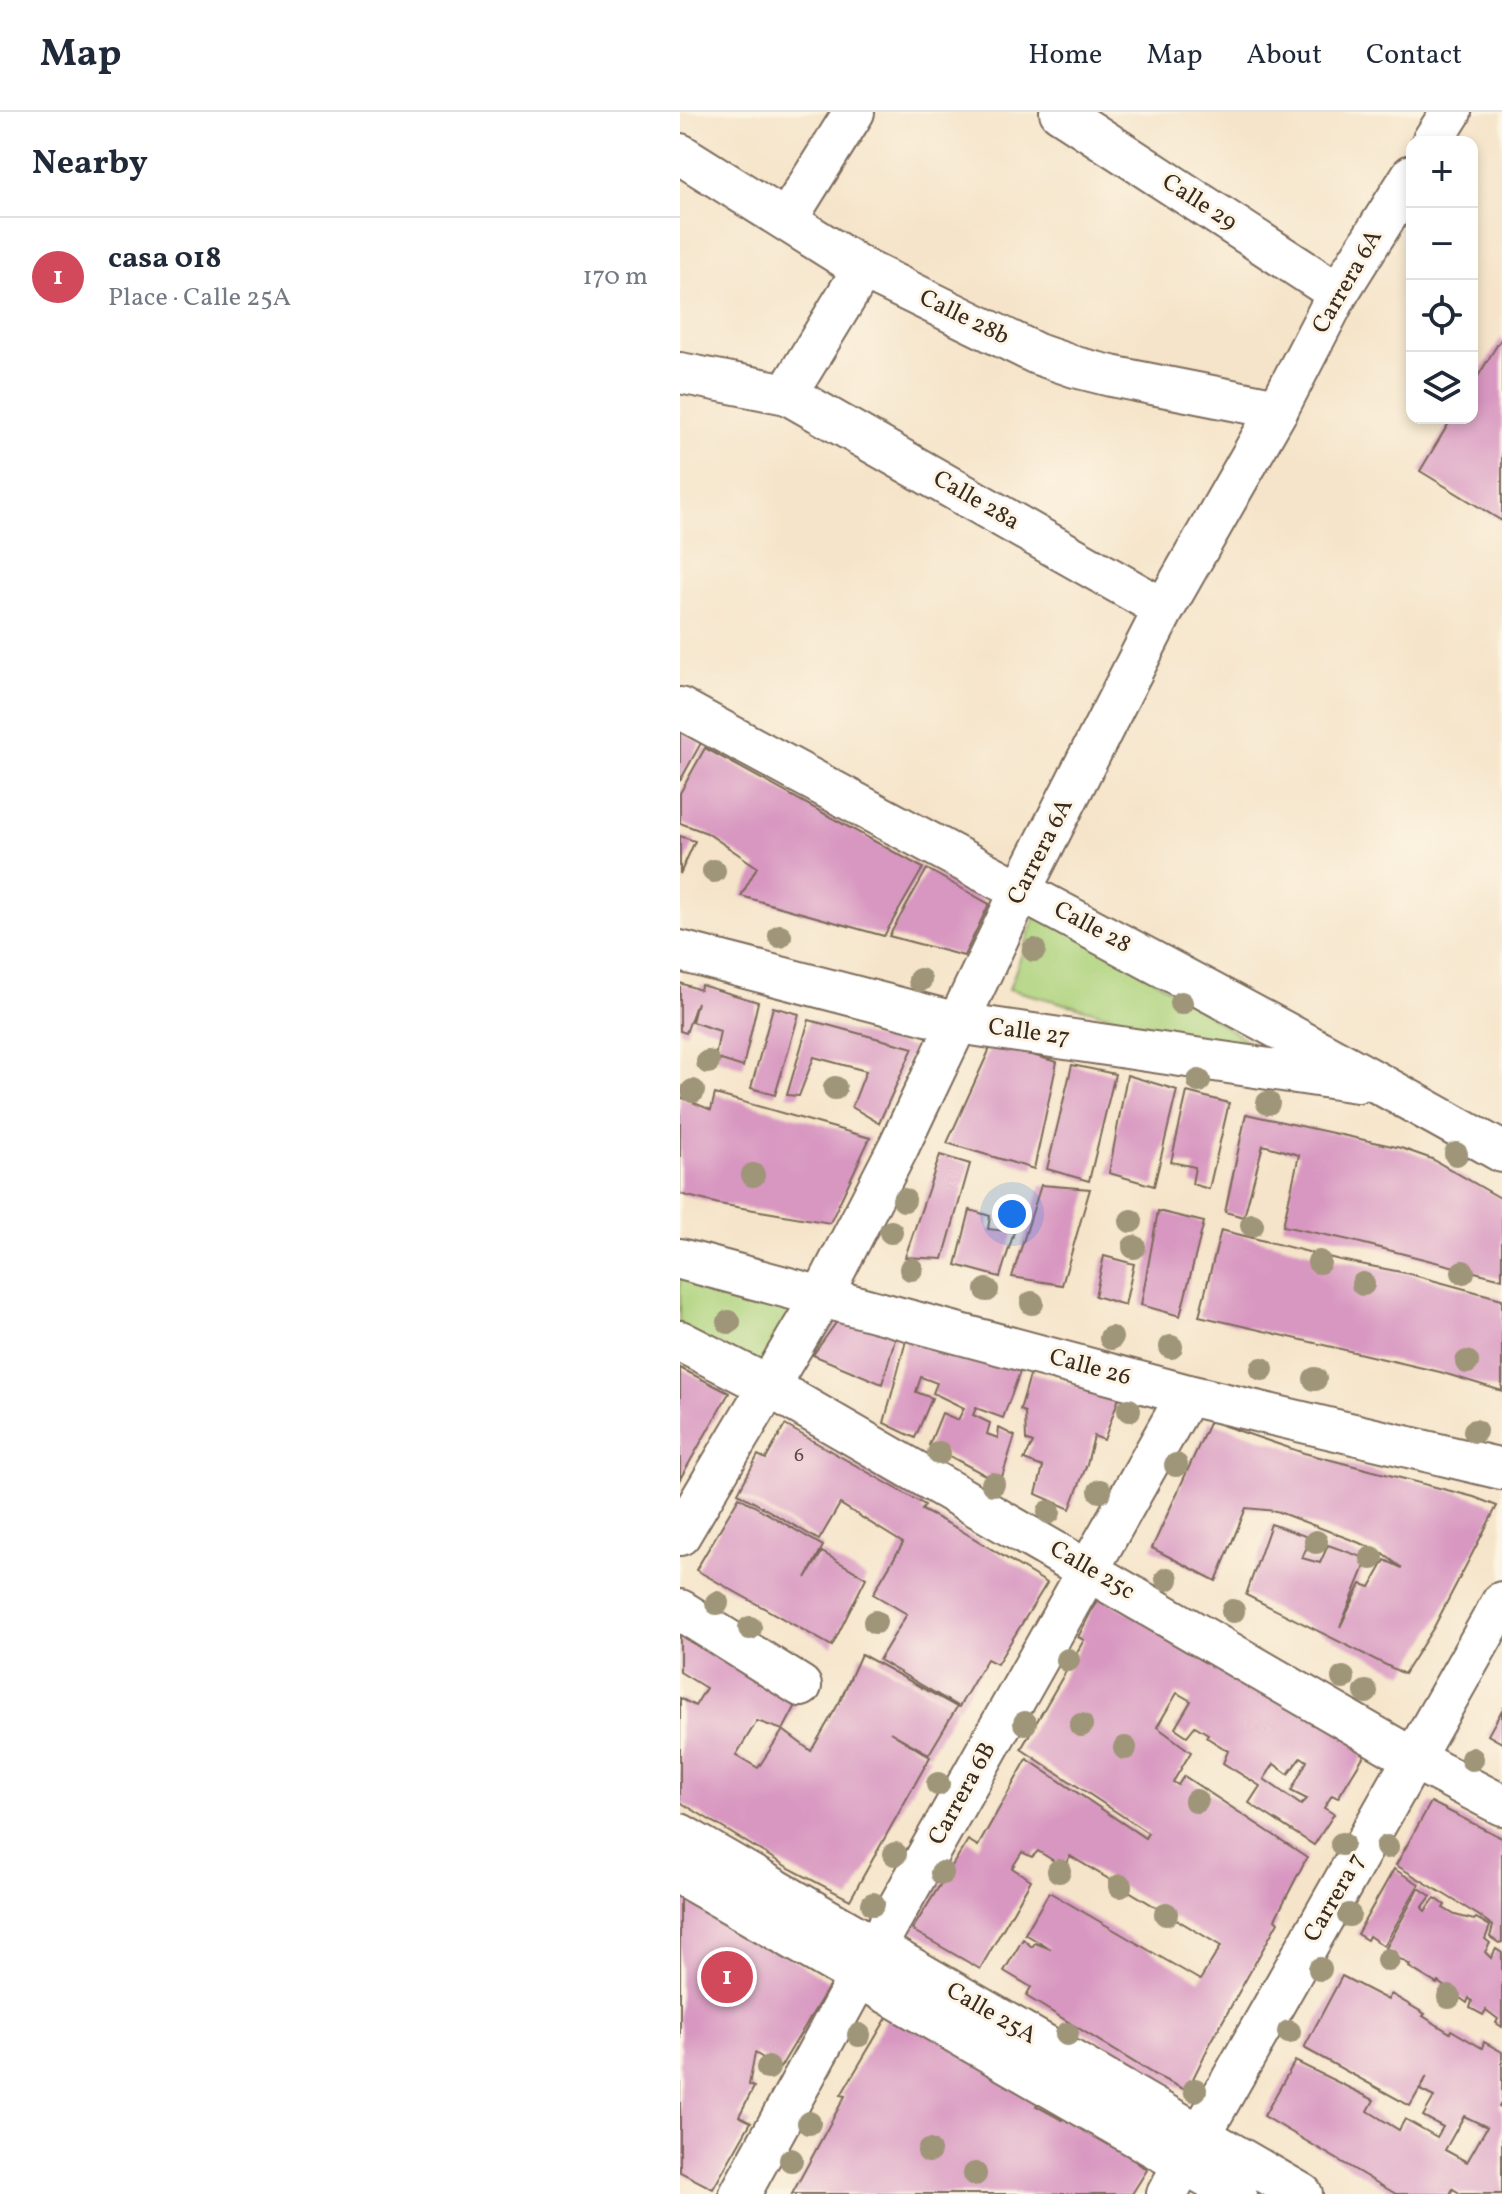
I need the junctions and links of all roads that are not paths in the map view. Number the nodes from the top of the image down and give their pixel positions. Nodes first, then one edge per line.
1 (854, 112) edge
2 (1060, 112) edge
3 (1451, 112) edge
4 (1436, 136) edge
5 (680, 154) edge
6 (1406, 185) edge
7 (787, 219) junction
8 (863, 269) junction
9 (1338, 293) junction
10 (680, 373) edge
11 (787, 394) junction
12 (1278, 409) junction
13 (1164, 609) junction
14 (680, 708) edge
15 (1021, 890) junction
16 (680, 951) edge
17 (958, 1023) junction
18 (1385, 1086) junction
19 (1502, 1152) edge
20 (680, 1259) edge
21 (822, 1296) junction
22 (680, 1341) edge
23 (768, 1386) junction
24 (1187, 1395) junction
25 (1502, 1469) edge
26 (680, 1535) edge
27 (1090, 1570) junction
28 (1502, 1602) edge
29 (680, 1610) edge
30 (801, 1686) dead end
31 (1414, 1759) junction
32 (1502, 1805) edge
33 (680, 1834) edge
34 (680, 1874) edge
35 (868, 1963) junction
36 (1184, 2164) edge
37 (740, 2194) edge
38 (1236, 2194) edge
39 (1302, 2194) edge

1 - 7 street
2 - 9 street, Calle 29
3 - 4 street
5 - 7 street, Calle 28b
6 - 9 street, Carrera 6A
7 - 8 street, Calle 28b
8 - 11 street
8 - 12 street, Calle 28b
9 - 12 street, Carrera 6A
10 - 11 street, Calle 28a
11 - 13 street, Calle 28a
12 - 13 street, Carrera 6A
13 - 15 street, Carrera 6A
14 - 15 street, Calle 28
15 - 17 street, Carrera 6A
15 - 18 street, Calle 28
16 - 17 street, Calle 27
17 - 18 street, Calle 27
17 - 21 street, Carrera 6A
18 - 19 street, Calle 28
20 - 21 street, Calle 26
21 - 23 street, Carrera 6A
21 - 24 street, Calle 26
22 - 23 street, Calle 25c
23 - 26 street, Carrera 6A
23 - 27 street, Calle 25c
24 - 25 street, Calle 26
24 - 27 street, Carrera 6B
27 - 31 street, Calle 25c
27 - 35 street, Carrera 6B
28 - 31 street, Carrera 7
29 - 30 street
31 - 32 street, Calle 25c
31 - 36 street, Carrera 7
33 - 35 street, Calle 25A
34 - 35 street, Calle 25A
35 - 36 street, Calle 25A
35 - 37 street, Carrera 6B
36 - 38 street, Calle 25A
36 - 39 street, Calle 25A

